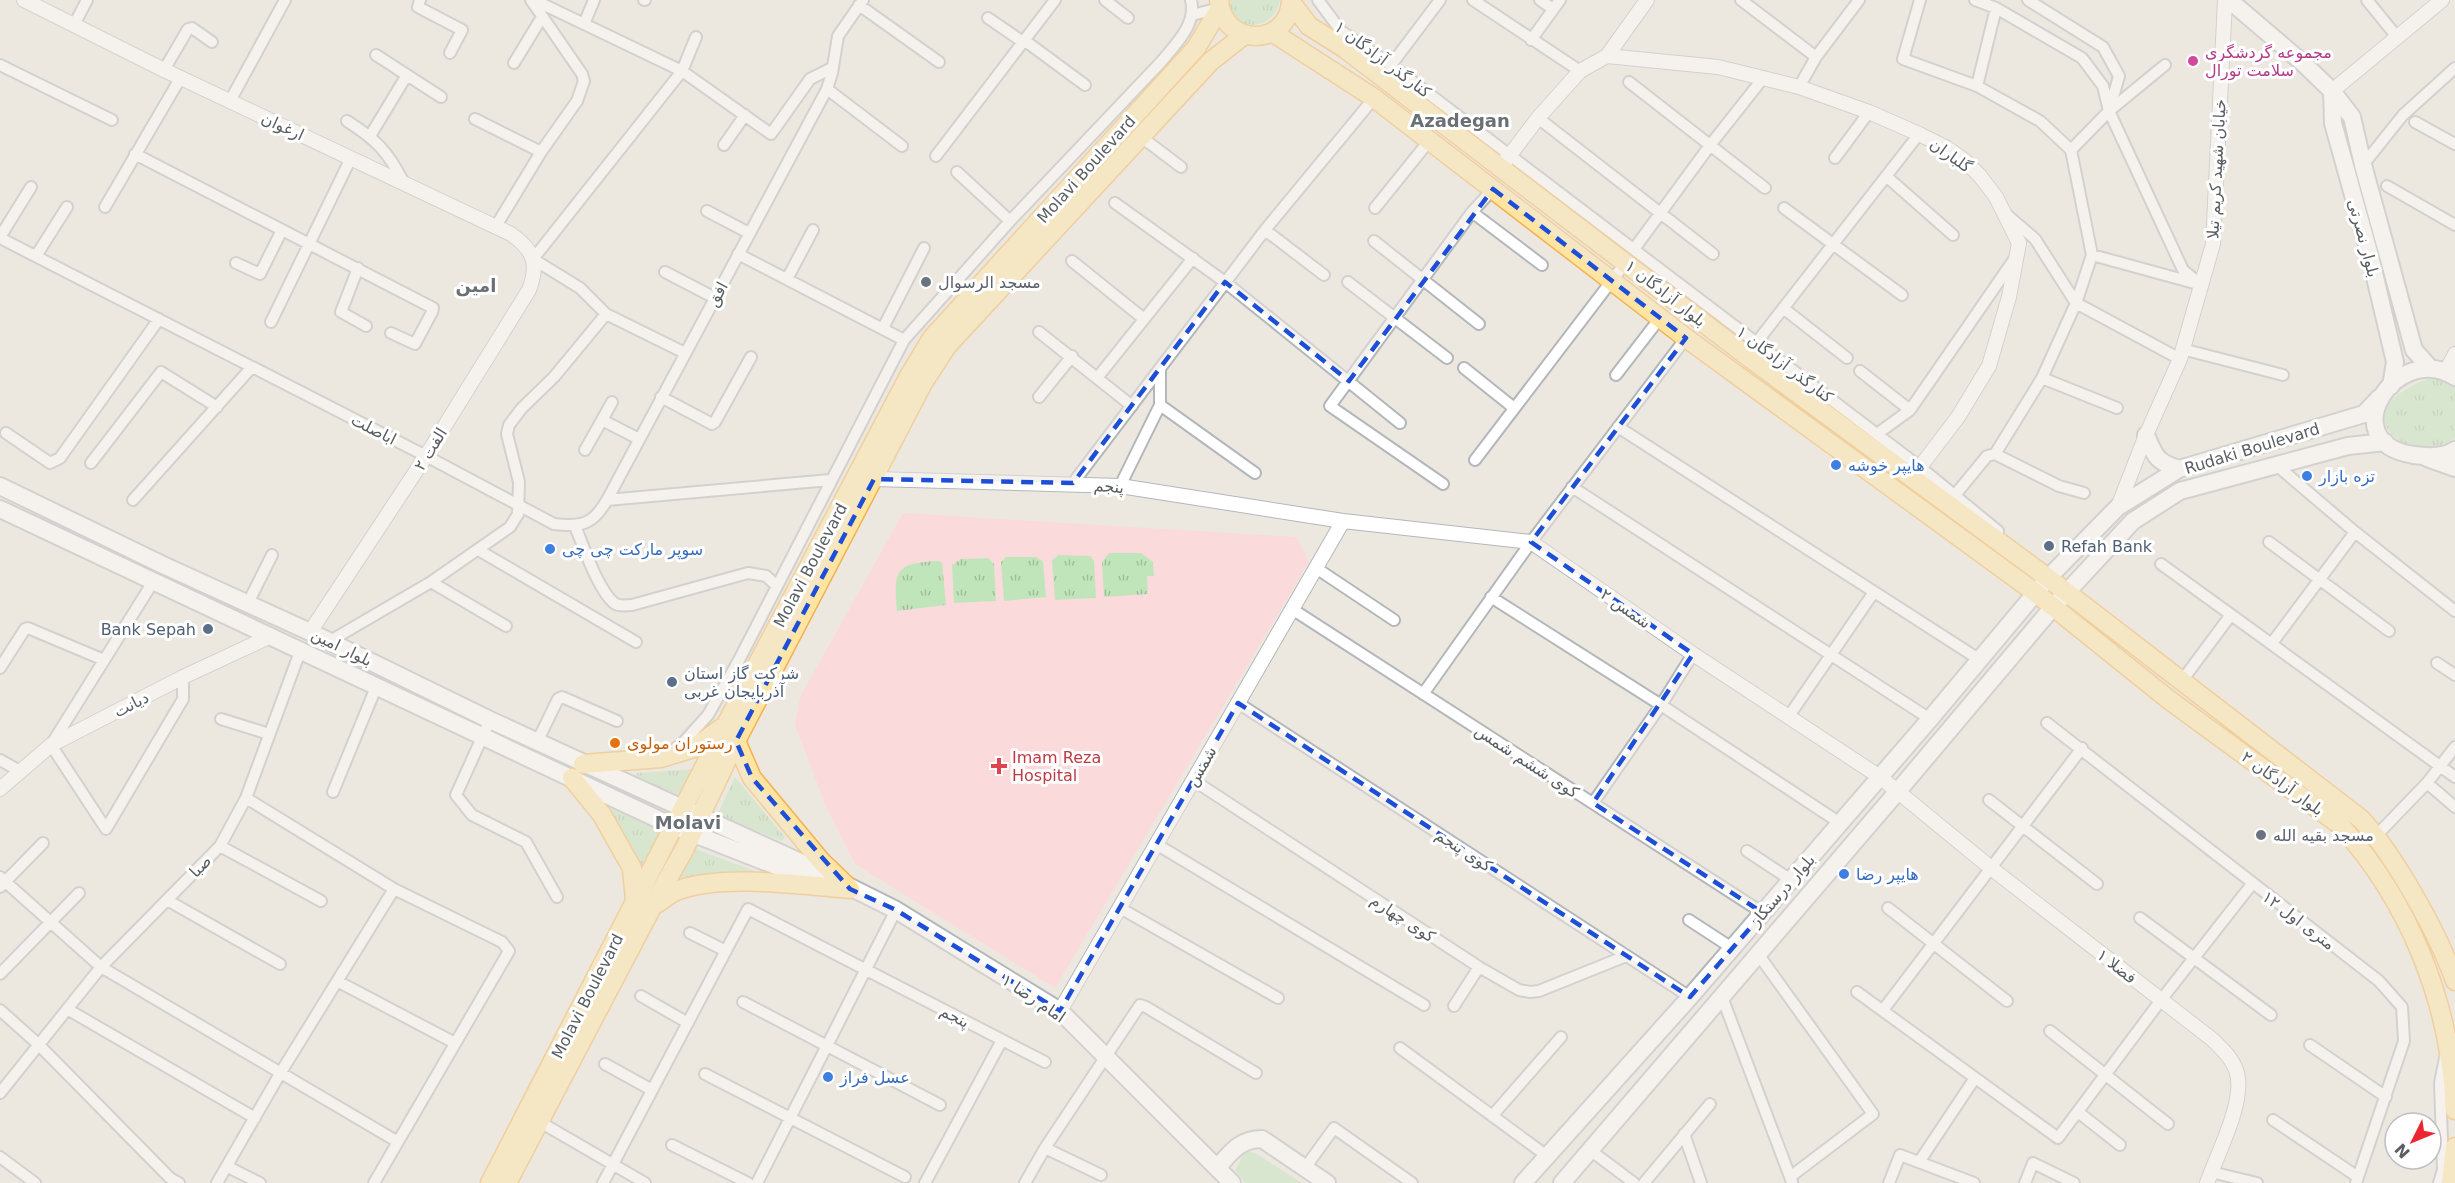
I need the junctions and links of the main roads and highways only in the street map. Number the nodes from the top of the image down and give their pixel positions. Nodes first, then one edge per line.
1 (2227, 0) edge
2 (1291, 1) edge
3 (1220, 4) edge
4 (1272, 33) junction
5 (1244, 35) junction
6 (1343, 39) junction
7 (1182, 62) junction
8 (1329, 67) junction
9 (1198, 76) junction
10 (2332, 91) junction
11 (2444, 372) edge
12 (916, 379) junction
13 (2391, 386) junction
14 (2379, 398) junction
15 (2146, 435) road end
16 (2385, 442) junction
17 (2455, 450) edge
18 (2423, 457) junction
19 (2455, 468) edge
20 (2179, 469) junction
21 (0, 486) edge
22 (0, 509) edge
23 (163, 565) junction
24 (2041, 573) junction
25 (153, 582) junction
26 (2036, 593) junction
27 (2066, 593) junction
28 (2053, 608) junction
29 (727, 724) junction
30 (486, 728) junction
31 (736, 741) junction
32 (577, 771) junction
33 (701, 817) junction
34 (679, 818) junction
35 (692, 834) junction
36 (850, 889) junction
37 (644, 904) junction
38 (2455, 981) edge
39 (2455, 1110) edge
40 (1569, 1132) junction
41 (2455, 1147) edge
42 (1590, 1150) junction
43 (1217, 1168) junction
44 (490, 1183) edge
45 (507, 1183) edge
46 (1232, 1183) edge
47 (1327, 1183) edge
48 (1524, 1183) edge
49 (1562, 1183) edge
50 (2451, 1183) edge

1 - 10 main road, بلوار نصرتی
2 - 4 main road
2 - 6 main road, بلوار آزادگان ۱
3 - 5 main road
3 - 7 main road, Molavi Boulevard
4 - 5 main road
4 - 8 main road, بلوار آزادگان ۱
5 - 9 main road, Molavi Boulevard
6 - 8 main road
6 - 24 main road, بلوار آزادگان ۱
7 - 9 main road
7 - 12 main road, Molavi Boulevard
8 - 26 main road, بلوار آزادگان ۱
9 - 12 main road, Molavi Boulevard
10 - 11 main road, بلوار نصرتی
10 - 13 main road, بلوار نصرتی
11 - 13 main road, Rudaki Boulevard
12 - 29 main road, Molavi Boulevard
12 - 31 main road, Molavi Boulevard
13 - 14 main road, Rudaki Boulevard
14 - 16 main road
14 - 20 main road, Rudaki Boulevard
15 - 20 main road
16 - 18 main road
16 - 27 main road, Rudaki Boulevard
17 - 18 main road
18 - 19 main road
20 - 24 main road, Rudaki Boulevard
21 - 23 main road, بلوار امین
22 - 25 main road, بلوار امین
23 - 25 main road
23 - 30 main road, بلوار امین
24 - 26 main road, Rudaki Boulevard
24 - 27 main road, بلوار آزادگان ۲
25 - 30 main road, بلوار امین
26 - 28 main road, بلوار آزادگان ۲
26 - 40 main road, بلوار درستکار
27 - 28 main road, Rudaki Boulevard
27 - 38 main road, بلوار آزادگان ۲
28 - 39 main road, بلوار آزادگان ۲
28 - 42 main road, بلوار درستکار
29 - 32 main road
29 - 34 main road, Molavi Boulevard
30 - 32 main road, بلوار امین
30 - 32 main road, بلوار امین
31 - 33 main road, Molavi Boulevard
31 - 36 main road
32 - 34 main road, بلوار امین
32 - 37 main road
33 - 34 main road, امام رضا ۱
33 - 35 main road, Molavi Boulevard
33 - 36 main road, امام رضا ۱
34 - 35 main road, امام رضا ۱
34 - 37 main road, Molavi Boulevard
35 - 36 main road, امام رضا ۱
35 - 37 main road, Molavi Boulevard
36 - 37 main road
36 - 43 main road, امام رضا ۱
37 - 44 main road, Molavi Boulevard
37 - 45 main road, Molavi Boulevard
40 - 42 main road
40 - 48 main road, بلوار درستکار
41 - 50 main road
42 - 49 main road, بلوار درستکار
43 - 46 main road, امام رضا ۱
43 - 47 main road

